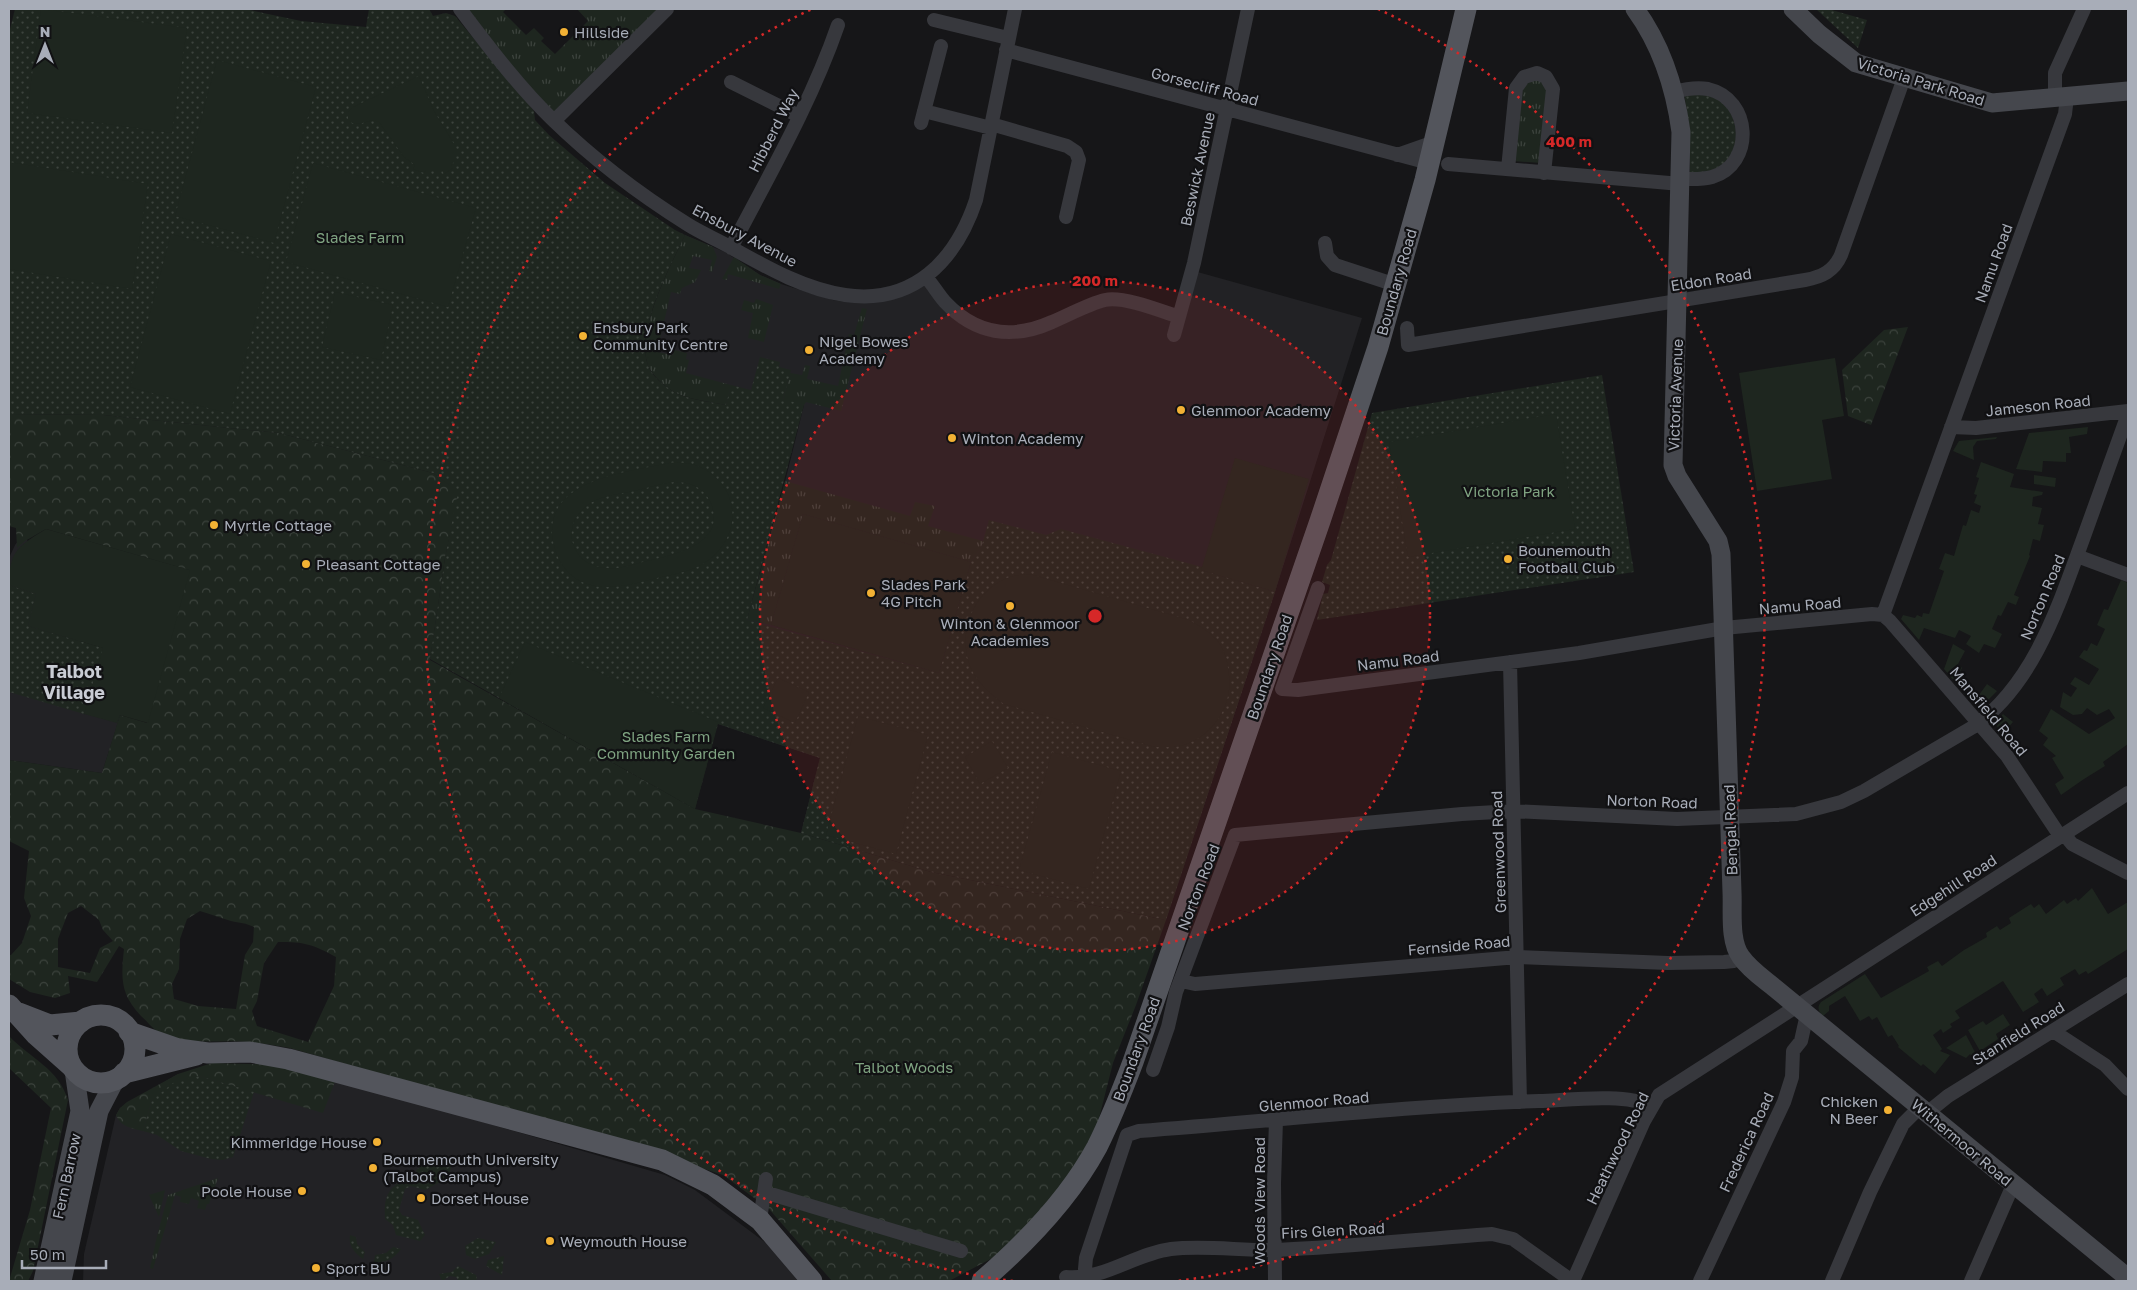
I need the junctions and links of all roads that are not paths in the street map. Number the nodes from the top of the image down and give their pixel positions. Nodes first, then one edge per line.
1 (460, 9) edge
2 (667, 9) edge
3 (1015, 9) edge
4 (1248, 9) edge
5 (1466, 9) edge
6 (1634, 9) edge
7 (1793, 9) edge
8 (2084, 9) edge
9 (934, 20) dead end
10 (838, 25) dead end
11 (1007, 44) junction
12 (940, 46) dead end
13 (1904, 78) junction
14 (731, 82) dead end
15 (2128, 91) edge
16 (1674, 92) junction
17 (2061, 97) junction
18 (1227, 108) junction
19 (799, 116) junction
20 (554, 121) junction
21 (991, 126) junction
22 (1434, 142) junction
23 (1396, 155) junction
24 (1429, 162) junction
25 (1508, 169) junction
26 (1544, 173) junction
27 (1681, 181) junction
28 (1066, 217) dead end
29 (1325, 243) dead end
30 (732, 248) junction
31 (926, 277) junction
32 (1396, 285) junction
33 (1677, 301) junction
34 (1179, 317) junction
35 (1407, 328) dead end
36 (1174, 335) dead end
37 (2128, 412) edge
38 (1951, 427) junction
39 (2077, 556) junction
40 (2128, 575) edge
41 (1318, 588) dead end
42 (1883, 615) junction
43 (1724, 628) junction
44 (1510, 662) junction
45 (1979, 723) junction
46 (2128, 793) edge
47 (1513, 811) junction
48 (1730, 818) junction
49 (2062, 835) junction
50 (2128, 873) edge
51 (1518, 957) junction
52 (1741, 957) junction
53 (1181, 981) junction
54 (2128, 984) edge
55 (12, 1008) edge
56 (1801, 1010) junction
57 (81, 1022) junction
58 (2053, 1031) junction
59 (129, 1032) junction
60 (208, 1053) junction
61 (73, 1068) junction
62 (1153, 1070) dead end
63 (122, 1075) junction
64 (2128, 1089) edge
65 (1520, 1102) junction
66 (1652, 1106) junction
67 (1924, 1110) junction
68 (1276, 1120) junction
69 (2013, 1185) junction
70 (760, 1220) junction
71 (1275, 1250) junction
72 (960, 1251) dead end
73 (2120, 1276) edge
74 (1066, 1277) dead end
75 (1087, 1277) junction
76 (812, 1280) edge
77 (43, 1281) edge
78 (62, 1281) edge
79 (982, 1281) edge
80 (1275, 1281) edge
81 (1572, 1281) edge
82 (1700, 1281) edge
83 (1832, 1281) edge
84 (1971, 1281) edge

1 - 20 street, Ensbury Avenue
2 - 20 street
3 - 11 street, Ensbury Avenue
4 - 18 street, Beswick Avenue
5 - 22 main road, Boundary Road
6 - 16 street, Victoria Avenue
7 - 13 street, Victoria Park Road
8 - 17 street, Namu Road
9 - 11 street, Gorsecliff Road
10 - 19 street, Hibberd Way
11 - 18 street, Gorsecliff Road
11 - 21 street, Ensbury Avenue
12 - 21 street
13 - 17 street, Victoria Park Road
13 - 33 street, Eldon Road
14 - 19 street
15 - 17 street, Victoria Park Road
16 - 27 street, Victoria Avenue
16 - 27 street
17 - 38 street, Namu Road
18 - 23 street, Gorsecliff Road
18 - 34 street, Beswick Avenue
19 - 30 street, Hibberd Way
20 - 30 street, Ensbury Avenue
21 - 28 street
21 - 31 street, Ensbury Avenue
22 - 23 street
22 - 24 main road, Boundary Road
23 - 24 street, Gorsecliff Road
24 - 25 street, Gorsecliff Road
24 - 32 main road, Boundary Road
25 - 26 street, Gorsecliff Road
25 - 26 street
26 - 27 street, Gorsecliff Road
27 - 33 street, Victoria Avenue
29 - 32 street
30 - 31 street, Ensbury Avenue
31 - 34 street
32 - 79 main road, Boundary Road
33 - 35 street, Eldon Road
33 - 43 street, Victoria Avenue
34 - 36 street, Beswick Avenue
37 - 38 street, Jameson Road
37 - 39 street, Norton Road
38 - 42 street, Namu Road
39 - 40 street
39 - 45 street, Norton Road
41 - 44 street, Namu Road
42 - 43 street, Namu Road
42 - 45 street, Mansfield Road
43 - 44 street, Namu Road
43 - 48 street, Bengal Road
44 - 47 street, Greenwood Road
45 - 48 street, Norton Road
45 - 49 street, Mansfield Road
46 - 49 street, Edgehill Road
47 - 48 street, Norton Road
47 - 51 street, Greenwood Road
47 - 53 street, Norton Road
48 - 52 street, Bengal Road
49 - 50 street, Mansfield Road
49 - 56 street, Edgehill Road
51 - 52 street, Fernside Road
51 - 53 street, Fernside Road
51 - 65 street, Greenwood Road
52 - 56 street, Bengal Road
53 - 62 street, Norton Road
54 - 58 street, Stanfield Road
55 - 57 main road
55 - 61 main road
56 - 66 street, Heathwood Road
56 - 67 street, Withermoor Road
56 - 82 street, Frederica Road
57 - 59 main road
57 - 61 main road
58 - 64 street
58 - 67 street, Stanfield Road
59 - 60 main road
59 - 63 main road
60 - 63 main road
60 - 70 main road
61 - 63 main road
61 - 77 street, Fern Barrow
63 - 78 street, Fern Barrow
65 - 66 street, Glenmoor Road
65 - 68 street, Glenmoor Road
66 - 81 street, Heathwood Road
67 - 69 street, Withermoor Road
67 - 83 street, Stanfield Road
68 - 71 street, Woods View Road
68 - 75 street, Glenmoor Road
69 - 73 street, Withermoor Road
69 - 84 street
70 - 72 street
70 - 76 main road
71 - 75 street, Firs Glen Road
71 - 80 street, Woods View Road
71 - 81 street, Firs Glen Road
74 - 75 street, Firs Glen Road

